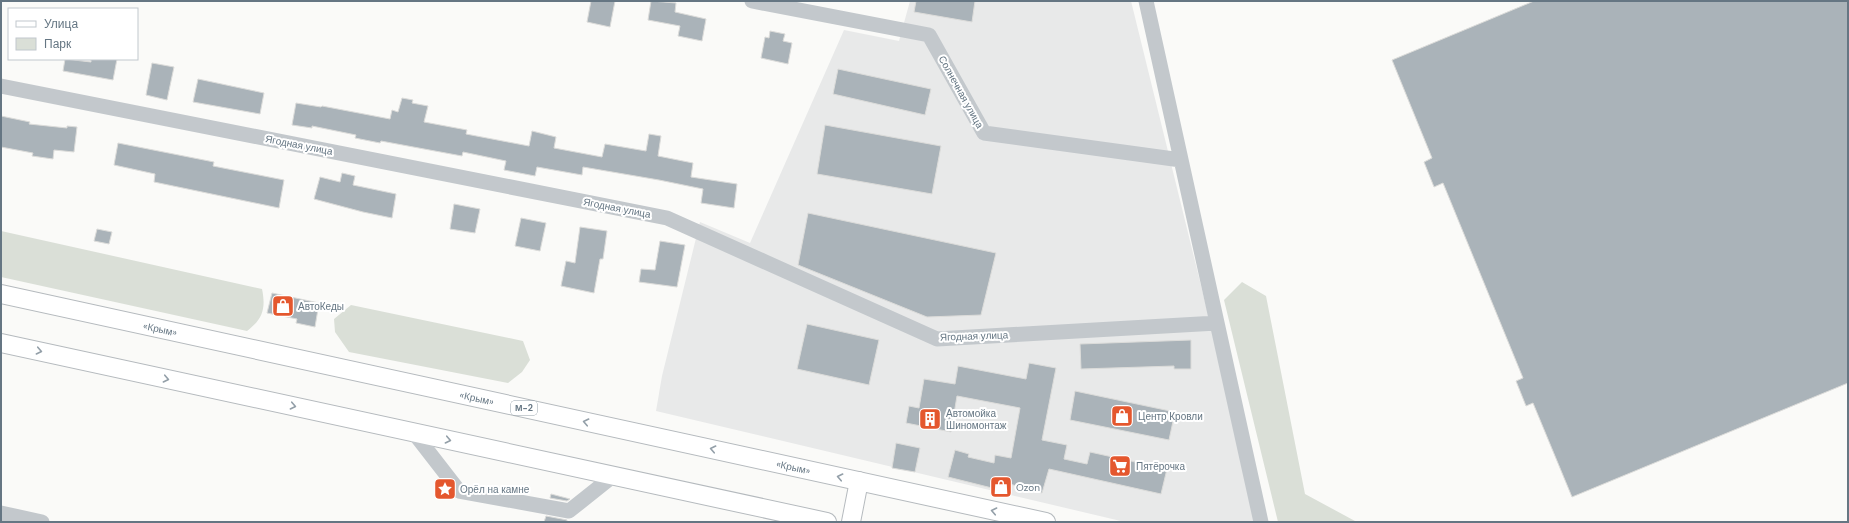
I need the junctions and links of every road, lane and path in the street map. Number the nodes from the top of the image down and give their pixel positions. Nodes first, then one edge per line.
1 (752, 1) edge
2 (1146, 1) edge
3 (1, 86) edge
4 (1181, 160) junction
5 (1, 294) edge
6 (1217, 323) junction
7 (1, 343) edge
8 (414, 433) junction
9 (613, 476) junction
10 (859, 481) junction
11 (5, 516) edge
12 (42, 522) edge
13 (827, 522) edge
14 (851, 522) edge
15 (1046, 522) edge
16 (1261, 522) edge

1 - 4 street, Солнечная улица
2 - 4 street
3 - 6 street, Ягодная улица
4 - 6 street
10 -> 5 main road, «Крым» / М-2
6 - 16 street
7 -> 8 main road
8 -> 9 main road
8 - 9 street
9 - 13 main road
10 - 14 main road
15 -> 10 main road, «Крым» / М-2
11 - 12 street

